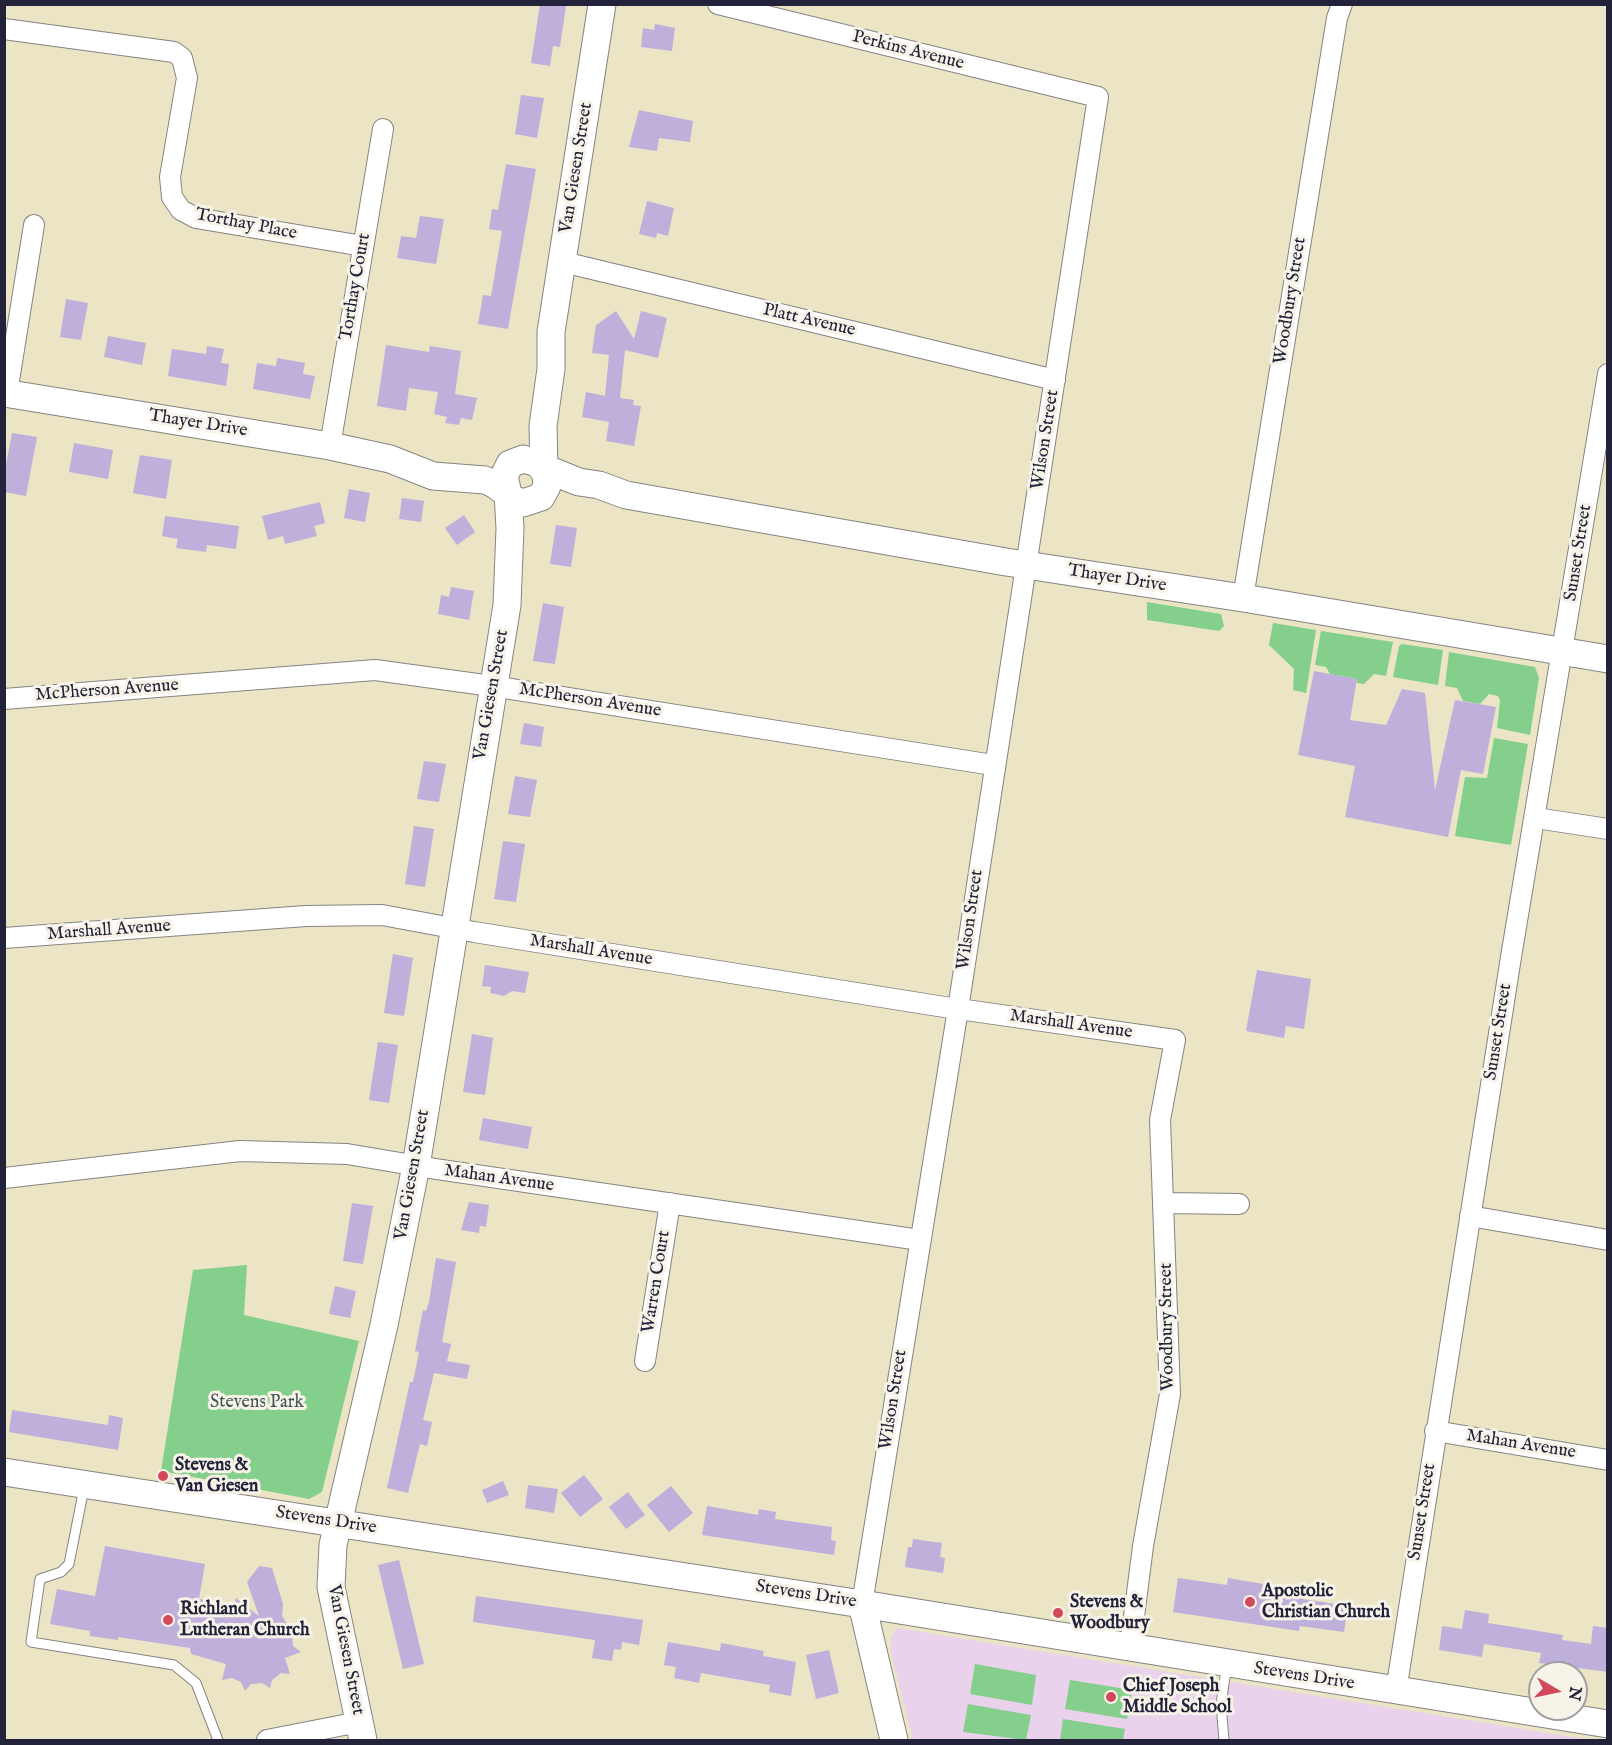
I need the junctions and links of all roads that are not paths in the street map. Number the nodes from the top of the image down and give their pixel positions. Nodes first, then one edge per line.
1 (602, 4) edge
2 (718, 4) edge
3 (1342, 4) edge
4 (4, 29) edge
5 (1098, 97) joint
6 (383, 129) dead end
7 (34, 225) dead end
8 (363, 246) junction
9 (563, 262) junction
10 (551, 332) junction
11 (1608, 374) edge
12 (1055, 380) junction
13 (6, 393) edge
14 (330, 446) junction
15 (390, 459) junction
16 (516, 461) junction
17 (544, 468) junction
18 (508, 495) junction
19 (626, 495) junction
20 (541, 497) junction
21 (1026, 565) junction
22 (1243, 598) junction
23 (507, 604) junction
24 (1563, 652) junction
25 (1608, 659) edge
26 (492, 686) junction
27 (4, 699) edge
28 (993, 765) junction
29 (1536, 818) junction
30 (1608, 830) edge
31 (453, 929) junction
32 (4, 938) edge
33 (958, 1009) junction
34 (1174, 1040) joint
35 (416, 1166) junction
36 (4, 1178) edge
37 (670, 1203) junction
38 (1164, 1203) junction
39 (1239, 1204) dead end
40 (1470, 1216) junction
41 (920, 1240) junction
42 (1608, 1240) edge
43 (645, 1361) dead end
44 (1435, 1431) junction
45 (1608, 1460) edge
46 (4, 1472) edge
47 (84, 1486) junction
48 (338, 1523) junction
49 (862, 1604) junction
50 (1130, 1648) junction
51 (1227, 1664) junction
52 (1396, 1691) junction
53 (1608, 1724) edge
54 (361, 1731) edge
55 (218, 1740) edge
56 (267, 1740) edge
57 (894, 1740) edge
58 (1224, 1740) edge

1 - 9 street, Van Giesen Street
2 - 5 street, Perkins Avenue
3 - 22 street, Woodbury Street
4 - 8 street, Torthay Place
5 - 12 street, Wilson Street
6 - 8 street, Torthay Court
7 - 13 street
8 - 14 street, Torthay Court
9 - 10 street, Van Giesen Street
9 - 12 street, Platt Avenue
10 - 16 street, Van Giesen Street
10 - 17 street, Van Giesen Street
11 - 24 street, Sunset Street
12 - 21 street, Wilson Street
13 - 14 street, Thayer Drive
14 - 15 street, Thayer Drive
15 - 16 street, Thayer Drive
15 - 18 street, Thayer Drive
16 - 17 street
16 - 18 street
17 - 19 street, Thayer Drive
17 - 20 street
18 - 20 street
18 - 23 street, Van Giesen Street
19 - 20 street, Thayer Drive
19 - 21 street, Thayer Drive
20 - 23 street, Van Giesen Street
21 - 22 street, Thayer Drive
21 - 28 street, Wilson Street
22 - 24 street, Thayer Drive
23 - 26 street, Van Giesen Street
24 - 25 street, Thayer Drive
24 - 29 street, Sunset Street
26 - 27 street, McPherson Avenue
26 - 28 street, McPherson Avenue
26 - 31 street, Van Giesen Street
28 - 33 street, Wilson Street
29 - 30 street
29 - 40 street, Sunset Street
31 - 32 street, Marshall Avenue
31 - 33 street, Marshall Avenue
31 - 35 street, Van Giesen Street
33 - 34 street, Marshall Avenue
33 - 41 street, Wilson Street
34 - 38 street, Woodbury Street
35 - 36 street, Mahan Avenue
35 - 37 street, Mahan Avenue
35 - 48 street, Van Giesen Street
37 - 41 street, Mahan Avenue
37 - 43 street, Warren Court
38 - 39 street
38 - 50 street, Woodbury Street
40 - 42 street
40 - 44 street, Sunset Street
41 - 49 street, Wilson Street
44 - 45 street, Mahan Avenue
44 - 52 street, Sunset Street
46 - 47 street, Stevens Drive
47 - 48 street, Stevens Drive
47 - 55 lane
48 - 49 street, Stevens Drive
48 - 54 street, Van Giesen Street
49 - 50 street, Stevens Drive
49 - 57 street, Wilson Street
50 - 51 street, Stevens Drive
51 - 52 street, Stevens Drive
51 - 58 lane
52 - 53 street, Stevens Drive
54 - 56 street

